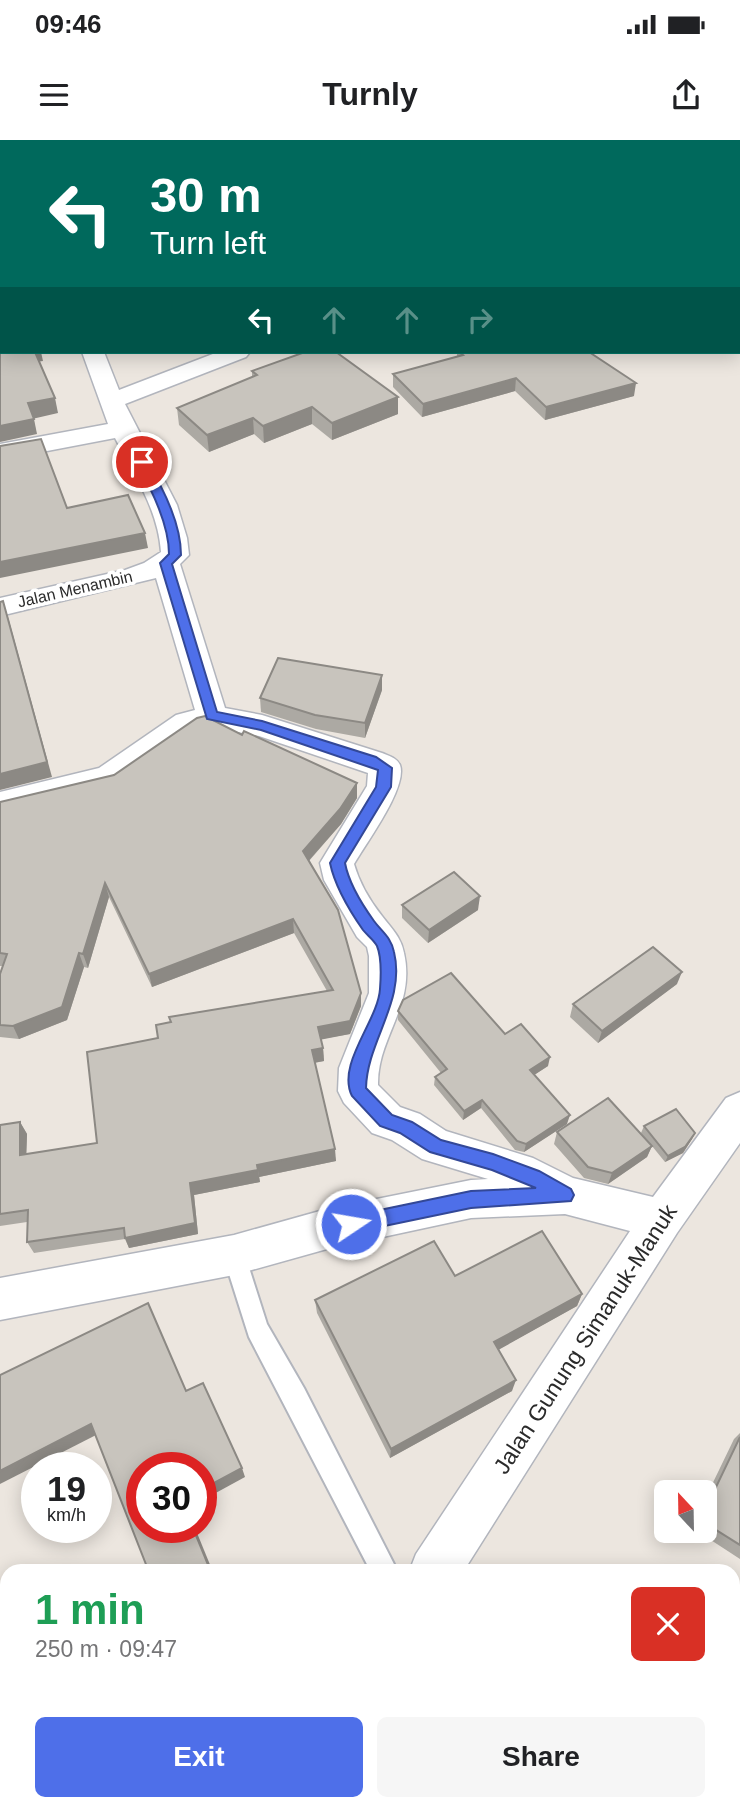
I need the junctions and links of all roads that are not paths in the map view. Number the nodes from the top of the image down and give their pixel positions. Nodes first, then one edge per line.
1 (94, 354) edge
2 (232, 354) edge
3 (111, 401) junction
4 (123, 429) junction
5 (0, 452) edge
6 (166, 563) junction
7 (0, 607) edge
8 (212, 716) junction
9 (0, 804) edge
10 (740, 1110) edge
11 (565, 1195) junction
12 (662, 1219) junction
13 (234, 1255) junction
14 (0, 1299) edge
15 (381, 1564) edge
16 (439, 1564) edge

1 - 3 street
2 - 3 street
3 - 4 street
4 - 5 street
4 - 6 street
6 - 7 street, Jalan Menambin
6 - 8 street
8 - 9 street
8 - 11 street
10 - 12 street, Jalan Gunung Simanuk-Manuk
11 - 12 street
11 - 13 street
12 - 16 street, Jalan Gunung Simanuk-Manuk
13 - 14 street
13 - 15 lane

